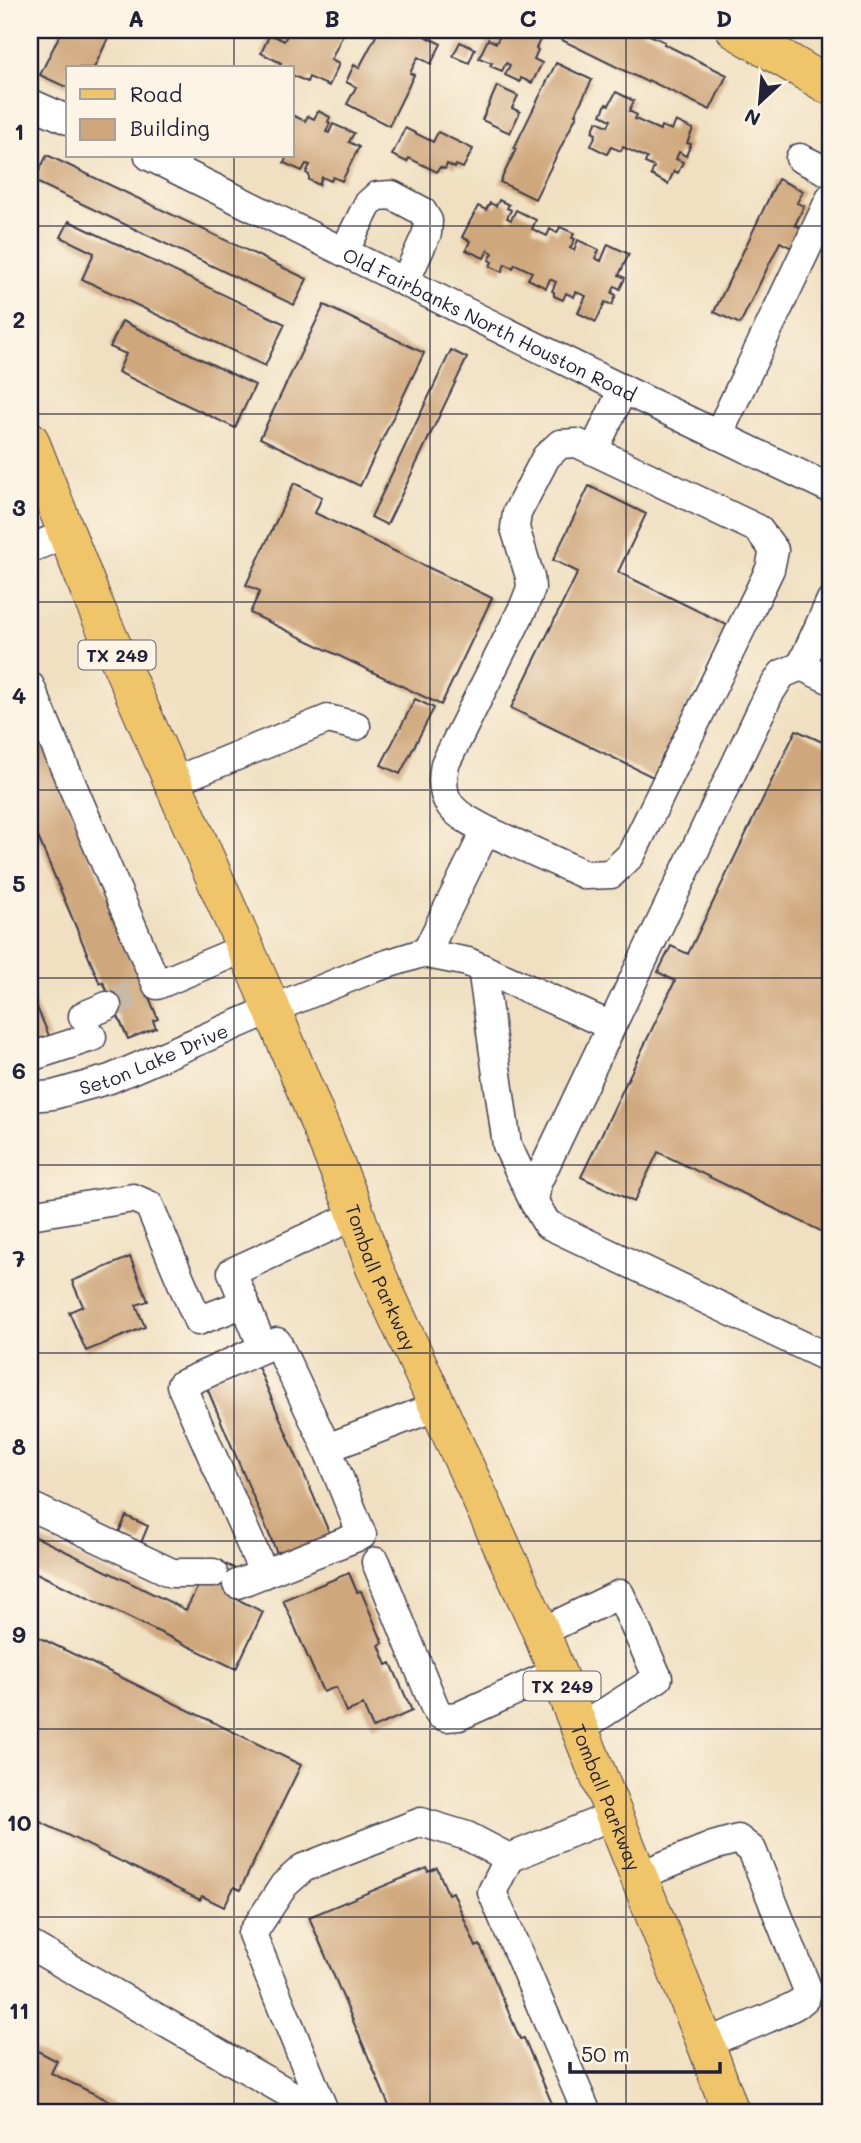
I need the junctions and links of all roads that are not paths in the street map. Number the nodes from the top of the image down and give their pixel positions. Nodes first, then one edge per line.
1 (735, 30) edge
2 (831, 87) edge
3 (30, 103) edge
4 (66, 119) edge
5 (153, 158) edge
6 (800, 158) dead end
7 (831, 173) edge
8 (831, 198) edge
9 (344, 252) junction
10 (405, 282) junction
11 (623, 389) junction
12 (718, 435) junction
13 (30, 440) edge
14 (594, 450) junction
15 (831, 489) edge
16 (67, 533) junction
17 (30, 549) edge
18 (831, 600) edge
19 (801, 666) junction
20 (831, 680) edge
21 (30, 686) edge
22 (356, 726) dead end
23 (172, 782) junction
24 (486, 830) junction
25 (245, 947) junction
26 (426, 953) junction
27 (482, 968) junction
28 (272, 1009) junction
29 (94, 1020) tunnel mouth
30 (611, 1026) junction
31 (30, 1057) edge
32 (30, 1097) edge
33 (534, 1202) junction
34 (30, 1215) edge
35 (356, 1215) junction
36 (245, 1303) junction
37 (263, 1348) junction
38 (831, 1359) edge
39 (438, 1406) junction
40 (327, 1448) junction
41 (30, 1506) edge
42 (376, 1562) dead end
43 (264, 1574) junction
44 (541, 1632) junction
45 (557, 1672) junction
46 (579, 1729) junction
47 (614, 1815) junction
48 (509, 1858) junction
49 (638, 1876) junction
50 (30, 1945) edge
51 (705, 2043) junction
52 (324, 2113) edge
53 (587, 2113) edge
54 (731, 2113) edge

1 - 2 main road
3 - 4 street
5 - 9 street, Old Fairbanks North Houston Road
6 - 7 street
8 - 12 street
9 - 10 street, Old Fairbanks North Houston Road
9 - 10 street
10 - 11 street, Old Fairbanks North Houston Road
11 - 12 street, Old Fairbanks North Houston Road
11 - 14 street
12 - 15 street, Old Fairbanks North Houston Road
13 - 16 main road, Tomball Parkway / TX 249
14 - 24 street
14 - 24 street
16 - 17 street
16 - 23 main road, Tomball Parkway / TX 249
18 - 19 street
19 - 20 street
19 - 30 street
21 - 25 street
22 - 23 street
23 - 25 main road, Tomball Parkway / TX 249
24 - 26 street
25 - 28 main road, Tomball Parkway / TX 249
26 - 27 street
26 - 28 street, Seton Lake Drive
27 - 30 street
27 - 33 street
28 - 32 street, Seton Lake Drive
28 - 35 main road, Tomball Parkway / TX 249
29 - 31 street
30 - 33 street
33 - 38 street
34 - 36 street
35 - 36 street
35 - 39 main road, Tomball Parkway / TX 249
36 - 37 street
37 - 40 street
37 - 43 street
39 - 40 street
39 - 44 main road, Tomball Parkway / TX 249
40 - 43 street
41 - 43 street
42 - 45 street
44 - 45 main road, Tomball Parkway / TX 249
44 - 46 street
45 - 46 main road, Tomball Parkway / TX 249
46 - 47 main road, Tomball Parkway / TX 249
47 - 48 street
47 - 49 main road, Tomball Parkway / TX 249
48 - 52 street
48 - 53 street
49 - 51 main road, Tomball Parkway / TX 249
49 - 51 street
50 - 52 street
51 - 54 main road, Tomball Parkway / TX 249

